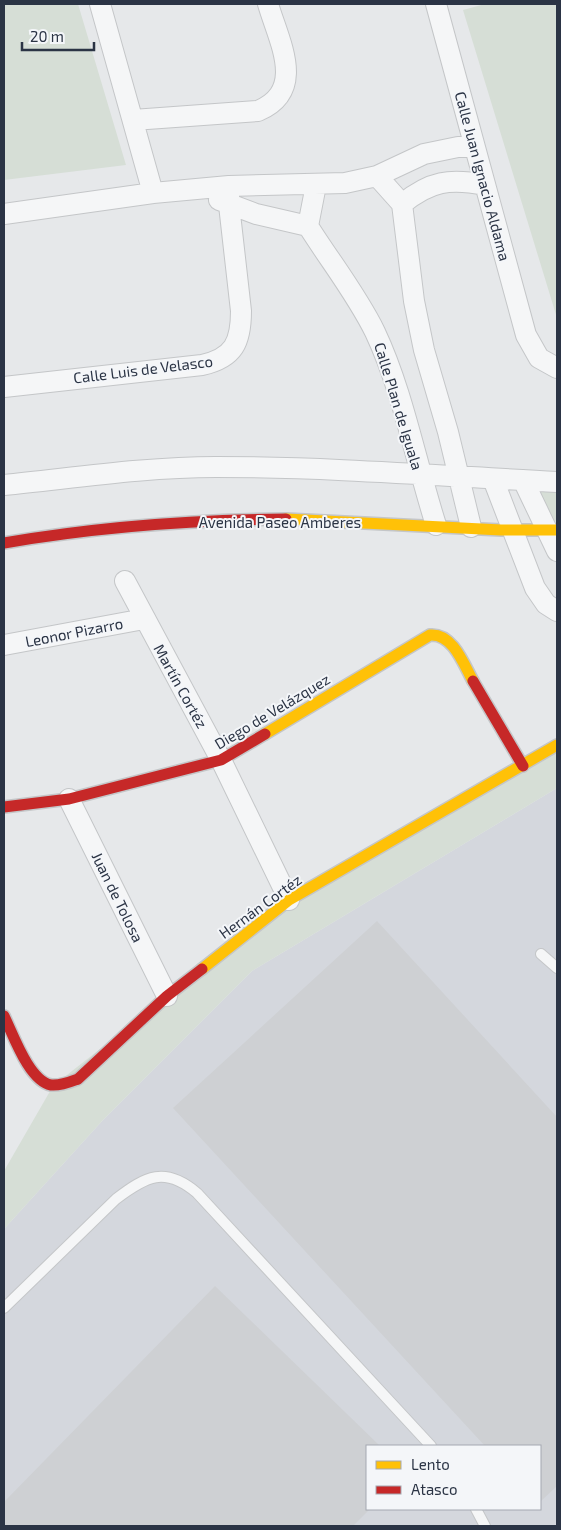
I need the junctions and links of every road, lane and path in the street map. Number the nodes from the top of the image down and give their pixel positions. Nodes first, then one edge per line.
1 (100, 4) edge
2 (268, 4) edge
3 (436, 4) edge
4 (132, 120) junction
5 (474, 147) junction
6 (377, 176) junction
7 (316, 185) junction
8 (485, 185) junction
9 (153, 193) junction
10 (229, 196) junction
11 (402, 204) junction
12 (4, 214) edge
13 (308, 226) junction
14 (557, 368) edge
15 (4, 387) edge
16 (420, 476) junction
17 (458, 477) junction
18 (493, 479) junction
19 (523, 480) junction
20 (557, 482) edge
21 (4, 485) edge
22 (436, 525) junction
23 (470, 527) junction
24 (512, 530) junction
25 (552, 530) edge
26 (4, 543) edge
27 (557, 551) edge
28 (125, 581) dead end
29 (557, 611) edge
30 (144, 619) junction
31 (4, 645) edge
32 (557, 745) edge
33 (221, 760) junction
34 (523, 766) junction
35 (69, 799) junction
36 (4, 807) edge
37 (289, 900) junction
38 (541, 954) dead end
39 (557, 968) edge
40 (167, 996) junction
41 (4, 1016) edge
42 (4, 1308) edge
43 (430, 1445) edge
44 (477, 1510) edge
45 (485, 1526) edge

1 - 4 street
2 - 4 street
3 - 5 street, Calle Juan Ignacio Aldama
4 - 9 street
5 - 6 street
5 - 8 street, Calle Juan Ignacio Aldama
6 - 7 street
6 - 11 street
7 - 10 street
7 - 13 street
8 - 11 street
8 - 14 street, Calle Juan Ignacio Aldama
9 - 10 street
9 - 12 street
10 - 13 street
10 - 15 street, Calle Luis de Velasco
11 - 17 street
13 - 16 street, Calle Plan de Iguala
16 - 17 street
16 - 21 street
16 - 22 street, Calle Plan de Iguala
17 - 18 street
17 - 23 street
18 - 19 street
18 - 24 street
19 - 20 street
19 - 25 street
22 - 23 street, Avenida Paseo Amberes
22 - 26 street, Avenida Paseo Amberes
23 - 24 street, Avenida Paseo Amberes
24 - 25 street, Avenida Paseo Amberes
24 - 29 street
25 - 27 street
28 - 30 street, Martín Cortéz
30 - 31 street, Leonor Pizarro
30 - 33 street, Martín Cortéz
32 - 34 street, Hernán Cortéz
33 - 34 street, Diego de Velázquez
33 - 35 street, Diego de Velázquez
33 - 37 street, Martín Cortéz
34 - 37 street, Hernán Cortéz
35 - 36 street, Diego de Velázquez
35 - 40 street, Juan de Tolosa
37 - 40 street, Hernán Cortéz
38 - 39 lane
40 - 41 street, Hernán Cortéz
42 - 43 lane
44 - 45 lane

